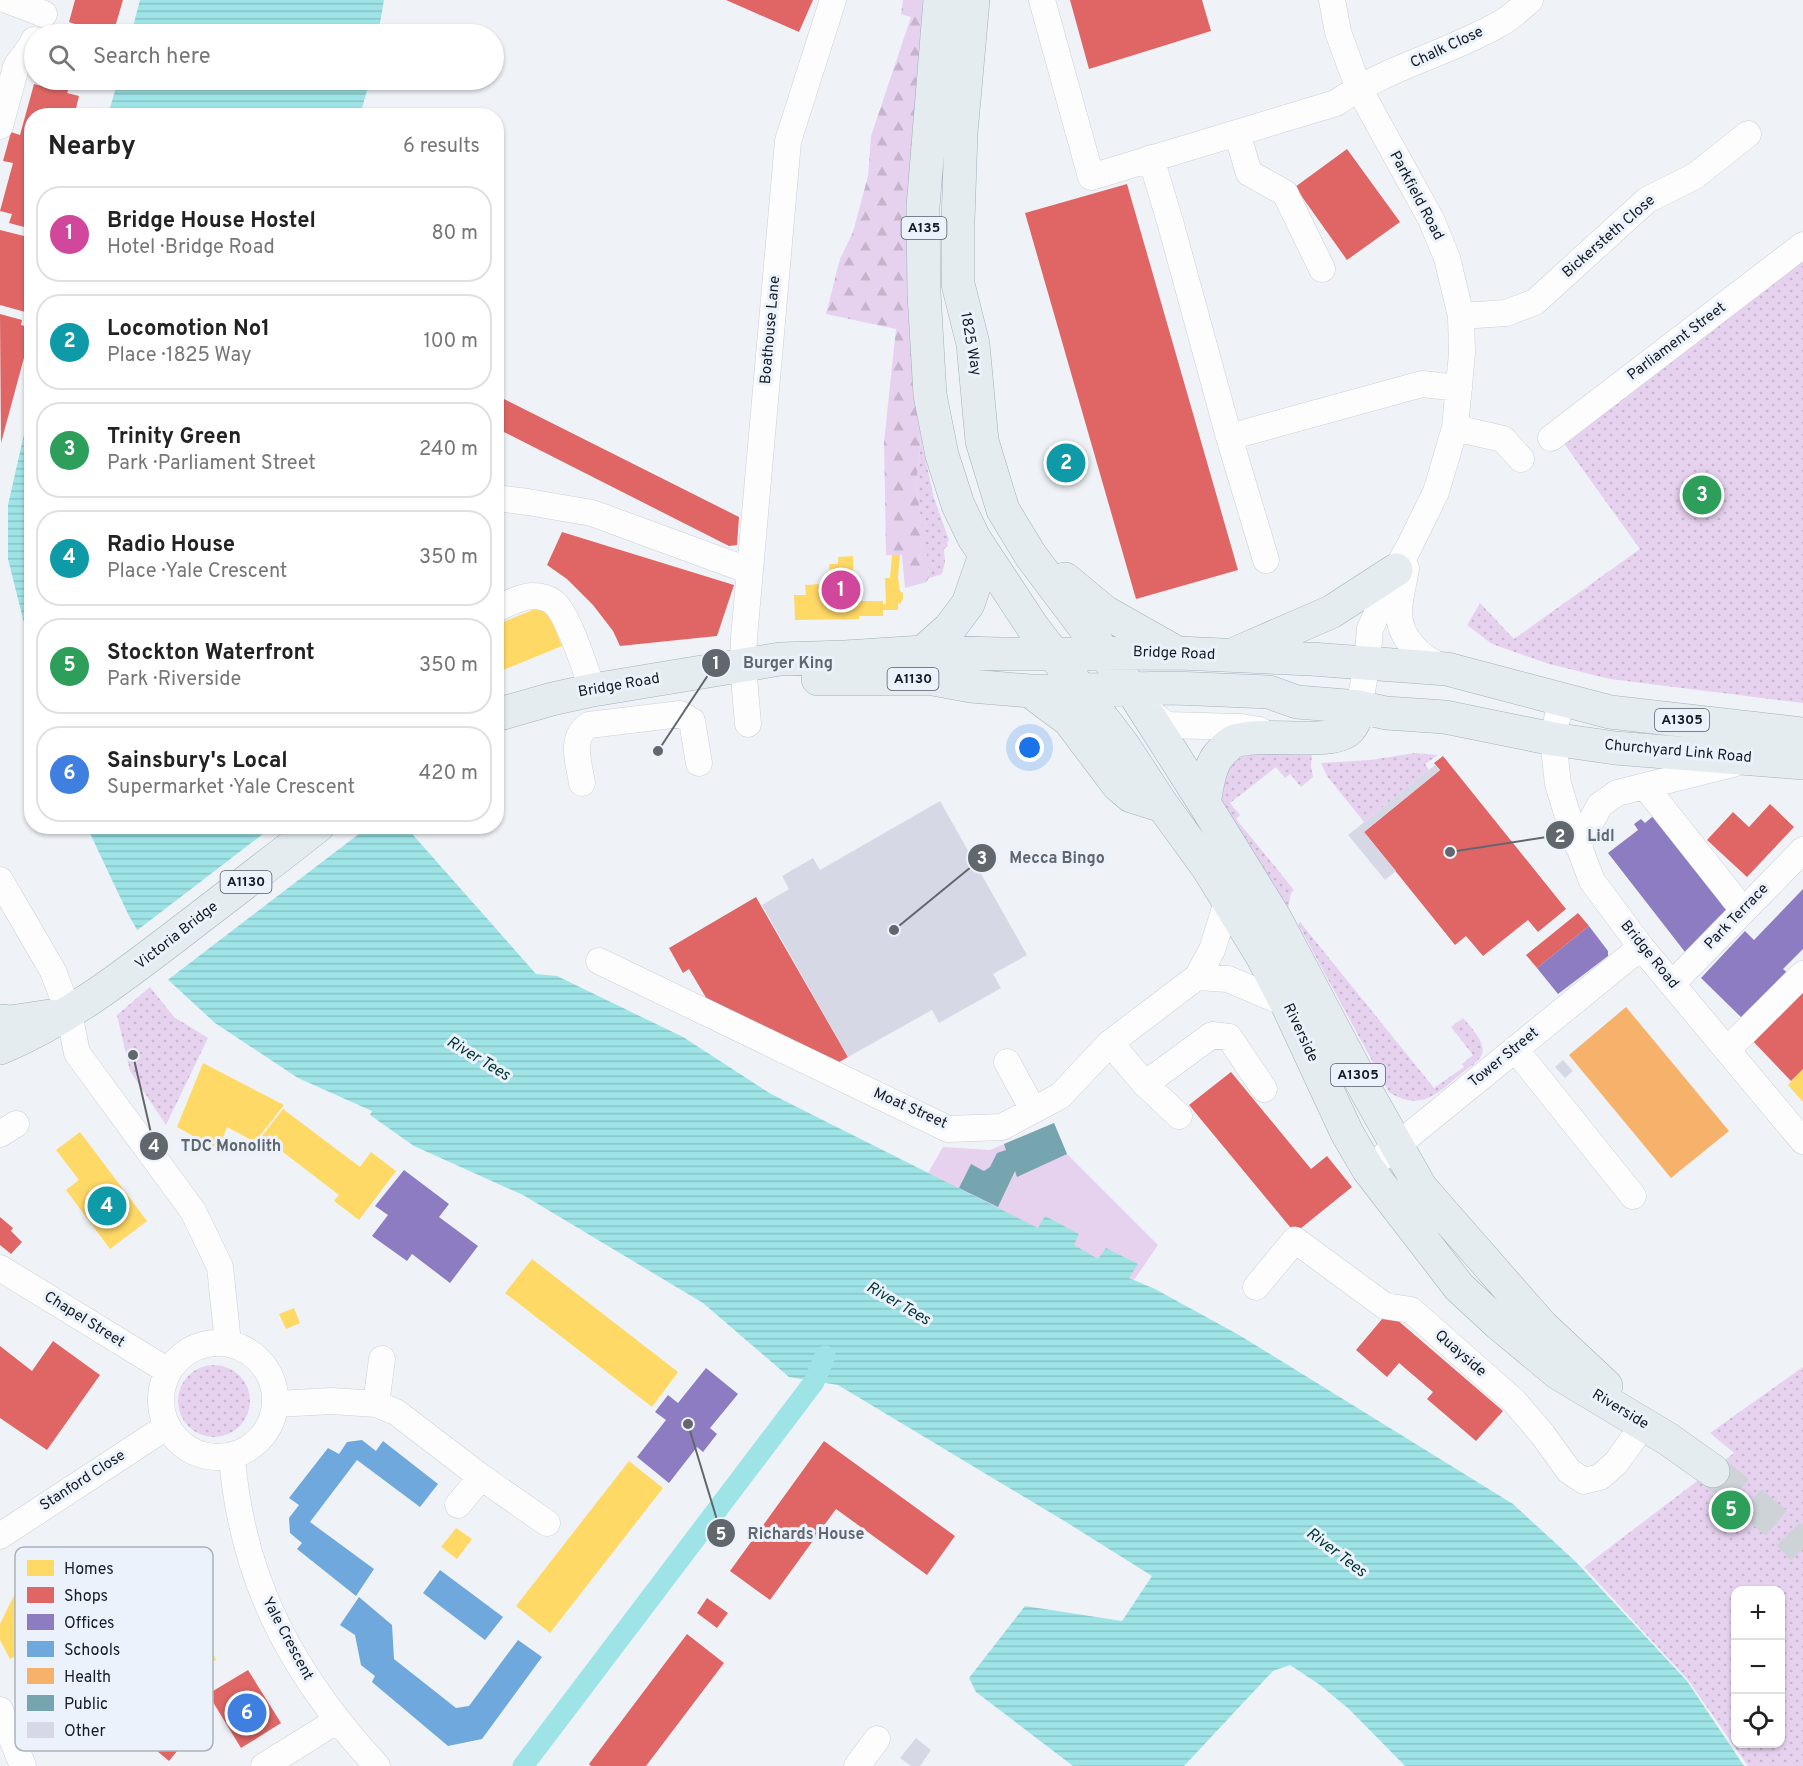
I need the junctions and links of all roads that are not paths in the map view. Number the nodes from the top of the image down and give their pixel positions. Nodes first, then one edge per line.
1 (7, 0) edge
2 (833, 0) edge
3 (940, 0) edge
4 (973, 0) edge
5 (1042, 0) edge
6 (1332, 0) edge
7 (1530, 0) edge
8 (43, 16) edge
9 (24, 55) edge
10 (1358, 87) junction
11 (4, 97) edge
12 (0, 126) edge
13 (1237, 133) junction
14 (1748, 134) dead end
15 (1151, 158) junction
16 (1803, 245) edge
17 (1322, 269) dead end
18 (1461, 316) junction
19 (1459, 388) junction
20 (1455, 428) junction
21 (1229, 436) junction
22 (1551, 438) dead end
23 (1521, 459) dead end
24 (504, 499) edge
25 (985, 555) junction
26 (1031, 556) junction
27 (1403, 558) junction
28 (1266, 560) dead end
29 (750, 571) junction
30 (504, 606) edge
31 (923, 652) junction
32 (1104, 652) junction
33 (1179, 653) junction
34 (1054, 654) junction
35 (1230, 657) junction
36 (1367, 664) junction
37 (743, 666) junction
38 (1447, 669) junction
39 (593, 690) junction
40 (1132, 690) junction
41 (1030, 691) junction
42 (1083, 691) junction
43 (1561, 700) junction
44 (1297, 702) joint
45 (1359, 707) junction
46 (504, 713) edge
47 (748, 724) dead end
48 (1803, 734) edge
49 (1302, 737) junction
50 (1553, 739) junction
51 (1756, 759) junction
52 (699, 763) dead end
53 (1803, 763) edge
54 (582, 783) dead end
55 (1645, 786) junction
56 (1204, 803) junction
57 (1163, 806) junction
58 (308, 834) edge
59 (1578, 846) junction
60 (1803, 850) edge
61 (0, 880) edge
62 (1228, 899) junction
63 (1743, 910) junction
64 (1641, 947) junction
65 (599, 961) dead end
66 (1803, 975) edge
67 (1197, 977) junction
68 (1672, 984) junction
69 (1287, 1004) junction
70 (69, 1013) junction
71 (0, 1021) edge
72 (1110, 1043) junction
73 (0, 1048) edge
74 (1515, 1049) junction
75 (1727, 1050) junction
76 (1007, 1062) dead end
77 (1145, 1084) junction
78 (1264, 1089) dead end
79 (1033, 1110) junction
80 (1179, 1116) dead end
81 (1803, 1141) edge
82 (1397, 1146) junction
83 (1368, 1169) junction
84 (1633, 1196) dead end
85 (0, 1268) edge
86 (1256, 1287) dead end
87 (228, 1343) junction
88 (382, 1359) dead end
89 (168, 1371) junction
90 (276, 1404) junction
91 (376, 1404) junction
92 (166, 1427) junction
93 (1656, 1432) junction
94 (232, 1457) junction
95 (1713, 1471) tunnel mouth
96 (481, 1477) junction
97 (458, 1505) dead end
98 (547, 1523) dead end
99 (0, 1536) edge
100 (0, 1710) edge
101 (338, 1720) junction
102 (877, 1739) dead end
103 (15, 1747) edge
104 (17, 1751) edge
105 (23, 1766) edge
106 (264, 1766) edge
107 (377, 1766) edge
108 (857, 1766) edge

1 - 8 street
2 - 29 street, Boathouse Lane
3 - 25 main road, A135
4 - 26 main road, 1825 Way / A135
5 - 15 street, Chalk Close
6 - 10 street, Parkfield Road
7 - 10 street, Chalk Close
9 - 11 street
10 - 13 street, Chalk Close
10 - 18 street, Parkfield Road
11 - 12 street
13 - 15 street, Chalk Close
13 - 17 street
14 - 18 street, Bickersteth Close
15 - 21 street
16 - 22 street, Parliament Street
18 - 19 street, Parkfield Road
19 - 20 street, Parkfield Road
19 - 21 street
20 - 23 street
20 - 27 street, Parkfield Road
21 - 28 street
24 - 29 street
25 - 31 main road
25 - 34 main road, A135
26 - 32 main road, 1825 Way / A135
26 - 33 main road, A1305
27 - 35 main road
27 - 36 street, Parkfield Road
27 - 38 street
29 - 37 street, Boathouse Lane
30 - 39 street
31 - 34 main road, Bridge Road / A1130
31 - 37 main road, Bridge Road / A1130
32 - 33 main road, Bridge Road / A1305
32 - 34 main road, Bridge Road / A1305
32 - 40 main road, Riverside / A1305
33 - 35 main road, Bridge Road / A1305
34 - 42 main road, Riverside / A1305
35 - 36 main road, Bridge Road / A1305
36 - 38 main road, Bridge Road / A1305
36 - 45 street, Parkfield Road
37 - 39 main road, Bridge Road / A1130
37 - 41 main road, Bridge Road / A1130
37 - 47 street, Boathouse Lane
38 - 43 main road, Bridge Road / A1305
39 - 46 main road, Bridge Road / A1130
40 - 42 main road, Bridge Road / A1130
40 - 44 main road, Bridge Road / A1130
40 - 49 street
40 - 56 main road, Riverside / A1305
41 - 42 main road, Bridge Road / A1130
41 - 57 main road
42 - 57 main road, Riverside / A1305
43 - 48 main road, Churchyard Link Road / A1305
43 - 50 street, Bridge Road
44 - 45 main road, Bridge Road / A1305
45 - 49 main road
45 - 50 main road, Bridge Road / A1305
49 - 56 main road
50 - 51 main road, Churchyard Link Road / A1305
50 - 59 street, Bridge Road
51 - 53 main road, Churchyard Link Road / A1305
51 - 55 street
52 - 54 street
55 - 59 street
55 - 63 street
56 - 82 main road, Riverside / A1305
57 - 62 main road, Riverside / A1305
58 - 70 main road, Victoria Bridge / A1130
59 - 64 street, Bridge Road
60 - 63 street, Park Terrace
61 - 70 street
62 - 67 street, Moat Street
62 - 69 main road, Riverside / A1305
63 - 68 street, Park Terrace
64 - 68 street, Bridge Road
64 - 74 street, Tower Street
65 - 79 street, Moat Street
66 - 75 street
67 - 69 street
67 - 72 street, Moat Street
68 - 75 street, Bridge Road
69 - 83 main road, Riverside / A1305
70 - 71 main road, A1130
70 - 73 main road, A1130
70 - 87 street
72 - 77 street
72 - 79 street, Moat Street
74 - 82 street, Tower Street
74 - 84 street
75 - 81 street, Bridge Road
76 - 79 street
77 - 78 street
77 - 80 street
82 - 83 street, Tower Street
82 - 93 main road, Riverside / A1305
83 - 93 main road, Riverside / A1305
85 - 89 street, Chapel Street
86 - 93 street, Quayside
87 - 89 street
87 - 90 street
88 - 91 street
89 - 92 street
90 - 91 street
90 - 94 street
91 - 96 street
92 - 94 street
92 - 99 street, Stanford Close
93 - 95 main road, Riverside / A1305
94 - 101 street, Yale Crescent
96 - 97 street
96 - 98 street
100 - 103 street
101 - 106 street
101 - 107 street, Yale Crescent
102 - 108 street
104 - 105 street

